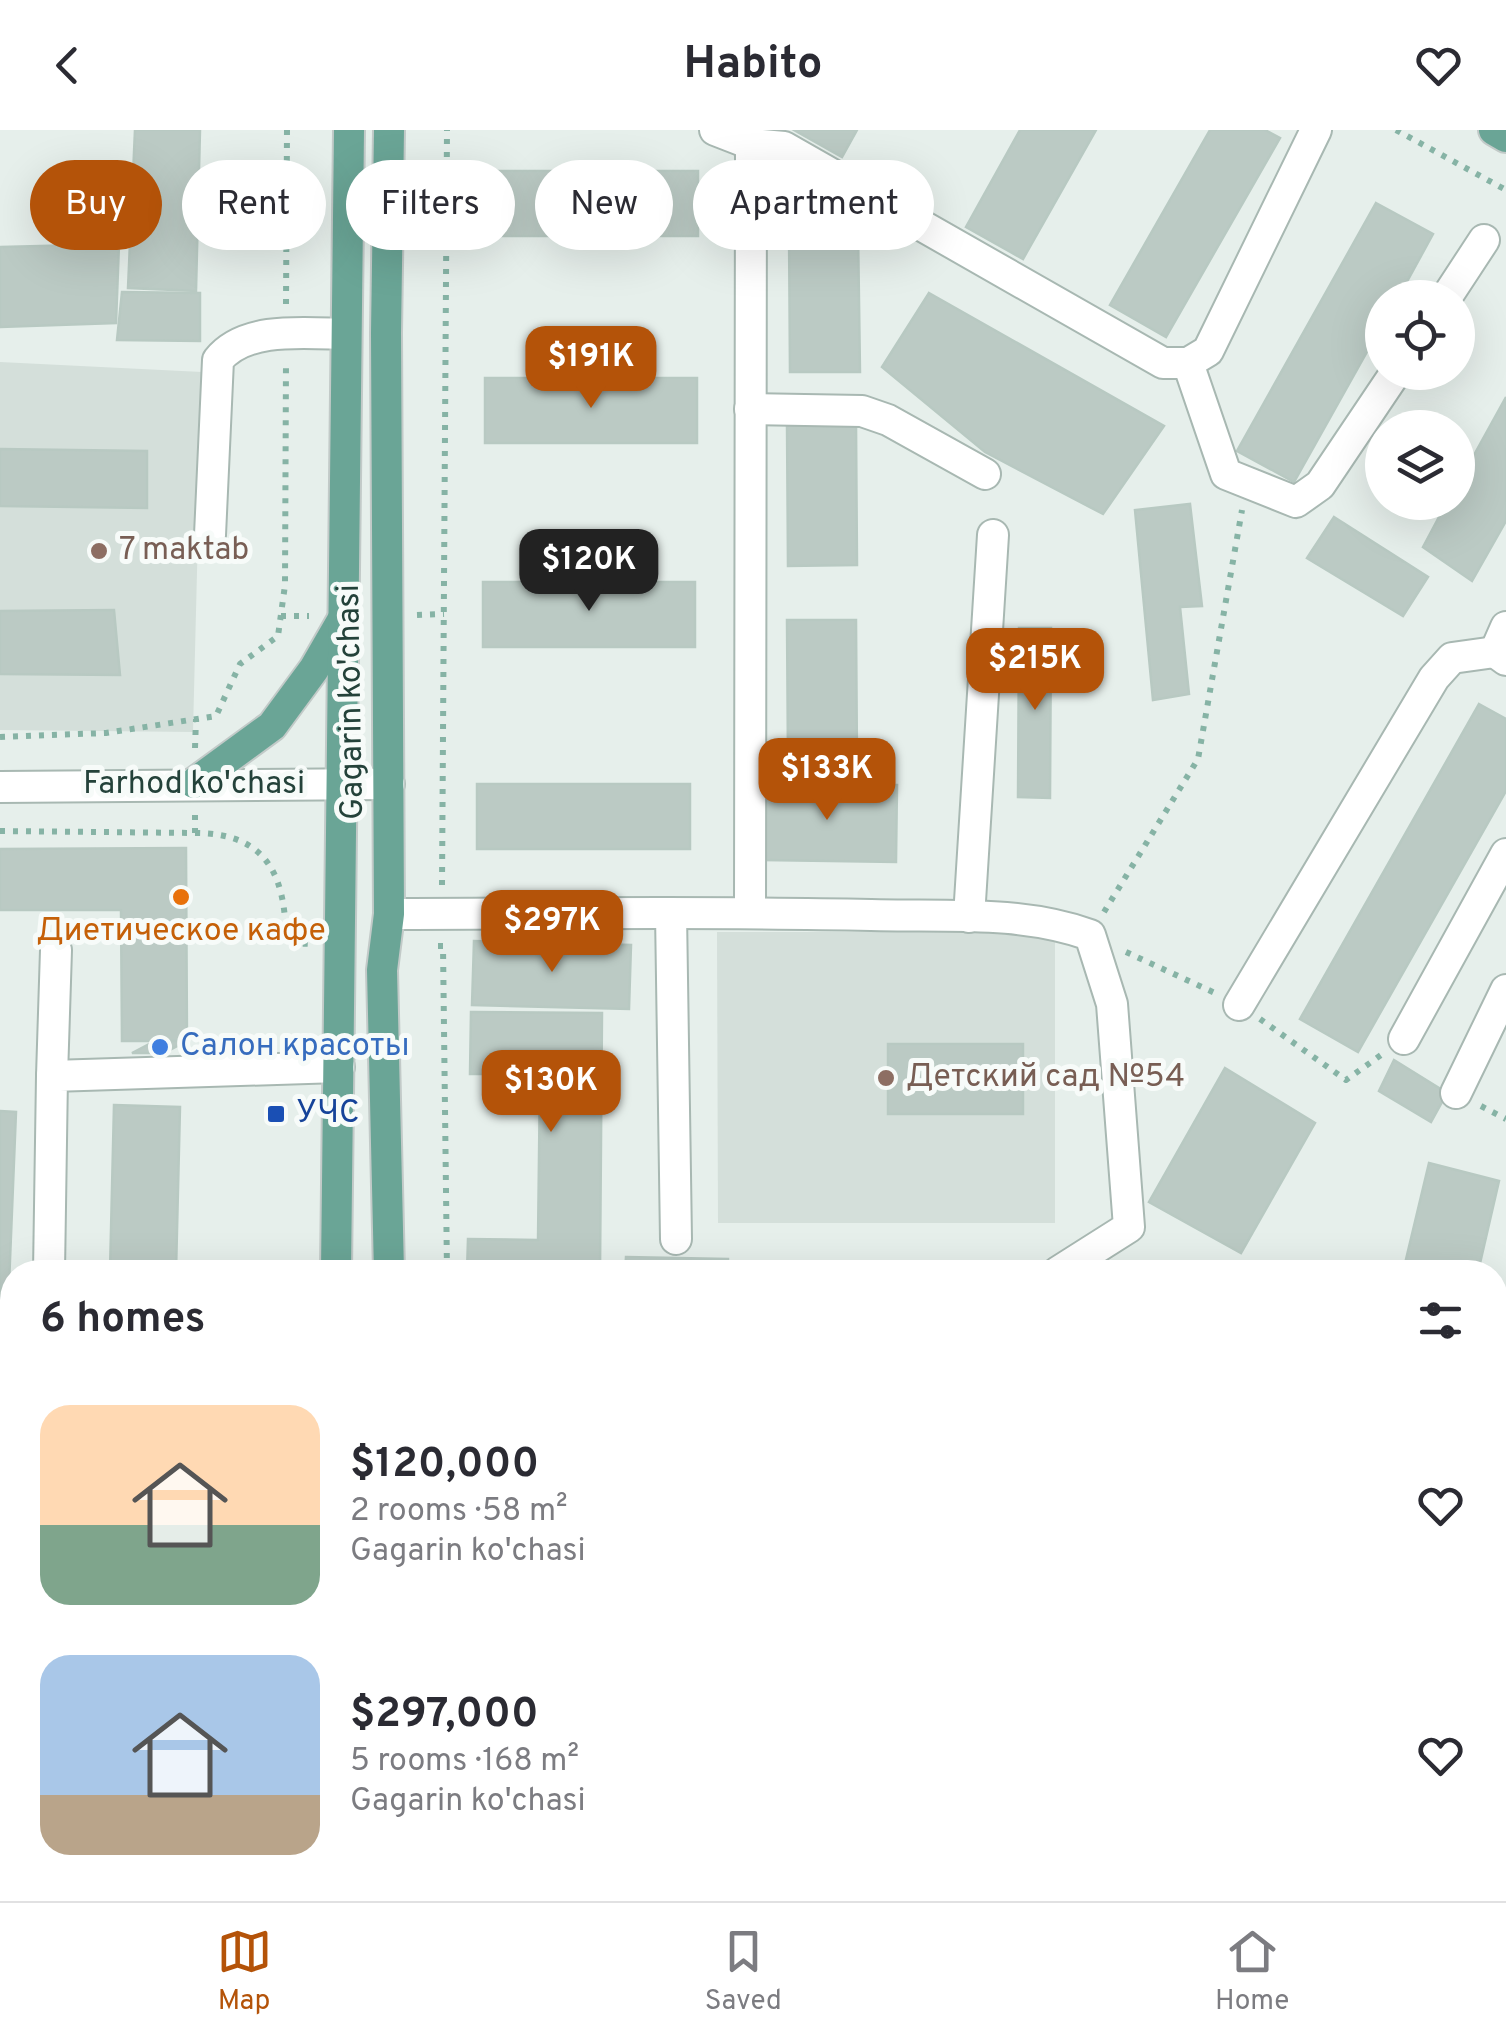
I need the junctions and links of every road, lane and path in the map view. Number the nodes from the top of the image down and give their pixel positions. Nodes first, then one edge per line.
1 (349, 130) edge
2 (390, 130) edge
3 (447, 130) edge
4 (714, 130) edge
5 (1316, 130) edge
6 (1396, 130) edge
7 (1494, 130) edge
8 (1506, 137) edge
9 (765, 140) edge
10 (1506, 190) edge
11 (1484, 240) dead end
12 (1458, 280) edge
13 (345, 334) junction
14 (1188, 363) junction
15 (1384, 390) edge
16 (750, 408) junction
17 (985, 474) dead end
18 (1242, 508) dead end
19 (993, 535) dead end
20 (210, 536) dead end
21 (345, 616) junction
22 (1502, 647) edge
23 (194, 782) junction
24 (388, 784) junction
25 (342, 785) junction
26 (0, 787) edge
27 (1506, 854) edge
28 (750, 912) junction
29 (671, 913) junction
30 (389, 914) junction
31 (442, 914) junction
32 (970, 917) junction
33 (1090, 935) junction
34 (443, 946) dead end
35 (56, 950) dead end
36 (1506, 990) edge
37 (1239, 1005) junction
38 (1404, 1038) joint
39 (339, 1068) junction
40 (52, 1076) junction
41 (1456, 1093) dead end
42 (676, 1239) dead end
43 (50, 1260) edge
44 (336, 1260) edge
45 (389, 1260) edge
46 (1077, 1260) edge

1 - 13 main road, Gagarin ko'chasi
2 - 24 main road, Gagarin ko'chasi
3 - 31 path
4 - 9 street
5 - 14 street
6 - 10 path
7 - 8 main road
9 - 14 street
9 - 16 street
11 - 12 street
13 - 20 street
13 - 21 main road, Gagarin ko'chasi
14 - 15 street
16 - 17 street
16 - 28 street
18 - 33 path
19 - 32 street
21 - 23 main road
21 - 25 main road, Gagarin ko'chasi
22 - 37 street
23 - 25 street, Farhod ko'chasi
23 - 26 street, Farhod ko'chasi
24 - 25 street, Farhod ko'chasi
24 - 30 main road, Gagarin ko'chasi
25 - 39 main road, Gagarin ko'chasi
27 - 38 street
28 - 29 street
28 - 32 street
29 - 31 street
29 - 42 street
30 - 31 street
30 - 45 main road, Gagarin ko'chasi
31 - 34 path
32 - 33 street
33 - 37 path
33 - 46 street
35 - 40 street
36 - 41 street
37 - 38 path
39 - 40 street
39 - 44 main road, Gagarin ko'chasi
40 - 43 street

